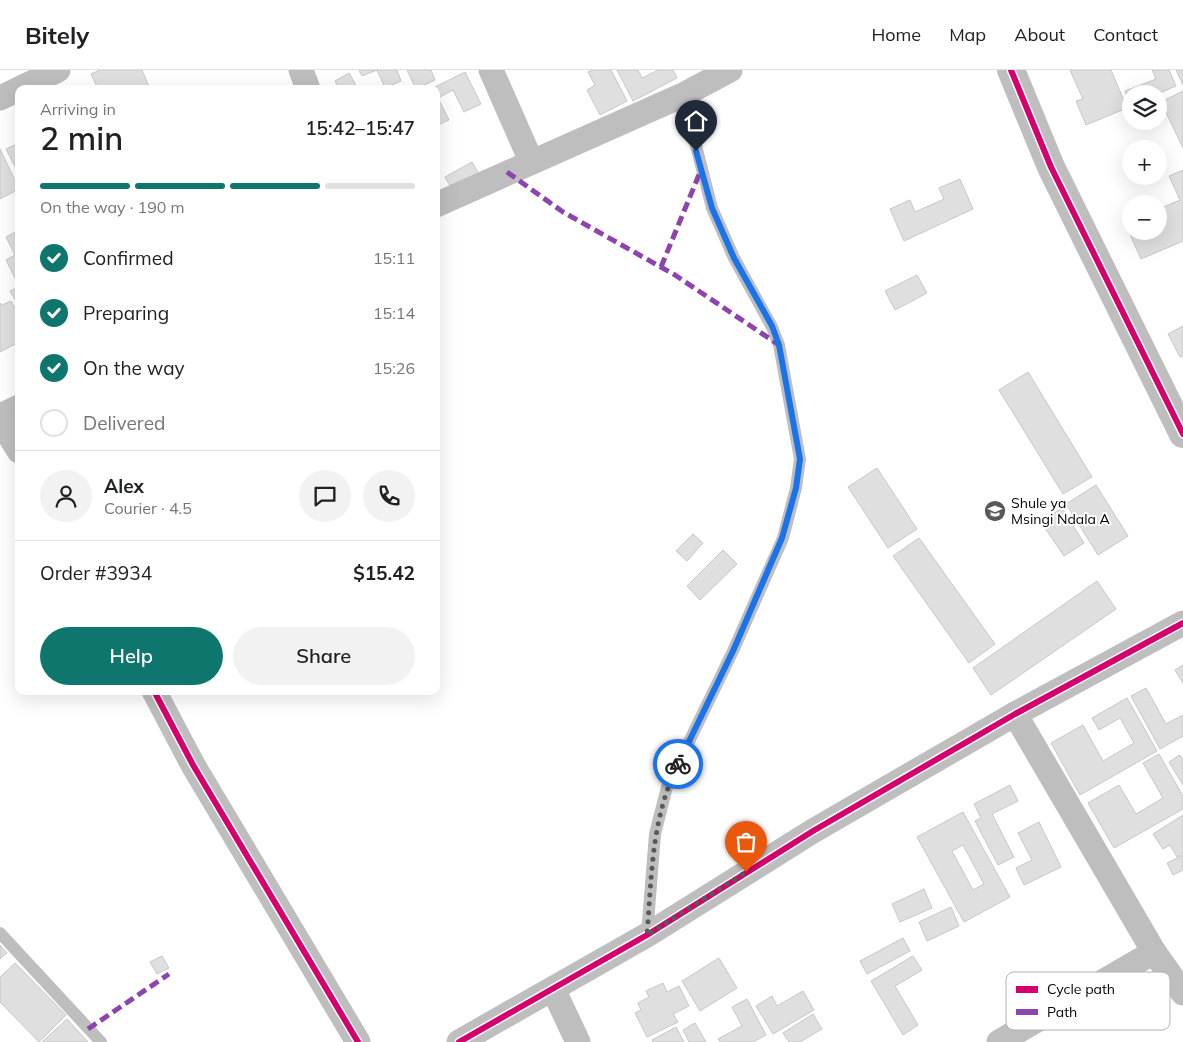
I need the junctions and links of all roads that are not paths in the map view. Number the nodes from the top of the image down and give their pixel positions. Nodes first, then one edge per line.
1 (58, 70) edge
2 (301, 70) edge
3 (491, 70) edge
4 (730, 70) edge
5 (1011, 70) edge
6 (27, 85) edge
7 (307, 85) edge
8 (15, 91) edge
9 (682, 94) junction
10 (0, 98) edge
11 (531, 161) junction
12 (440, 203) edge
13 (15, 409) edge
14 (0, 416) edge
15 (0, 420) edge
16 (1183, 434) edge
17 (15, 445) edge
18 (1183, 623) edge
19 (156, 695) edge
20 (1016, 714) junction
21 (0, 933) edge
22 (647, 935) junction
23 (1154, 952) junction
24 (1119, 972) edge
25 (1168, 972) edge
26 (1170, 975) edge
27 (553, 988) junction
28 (1183, 993) edge
29 (1019, 1030) edge
30 (101, 1042) edge
31 (358, 1042) edge
32 (459, 1042) edge
33 (578, 1042) edge
34 (998, 1042) edge

1 - 6 street
2 - 7 street
3 - 11 street
4 - 9 street
5 - 16 street
8 - 10 street
9 - 11 street
9 - 22 lane
11 - 12 street
13 - 14 street
15 - 17 street
18 - 20 street
19 - 31 street
20 - 22 street
20 - 23 street
21 - 30 lane
22 - 27 street
23 - 24 street
23 - 25 street
26 - 28 street
27 - 32 street
27 - 33 street
29 - 34 street

